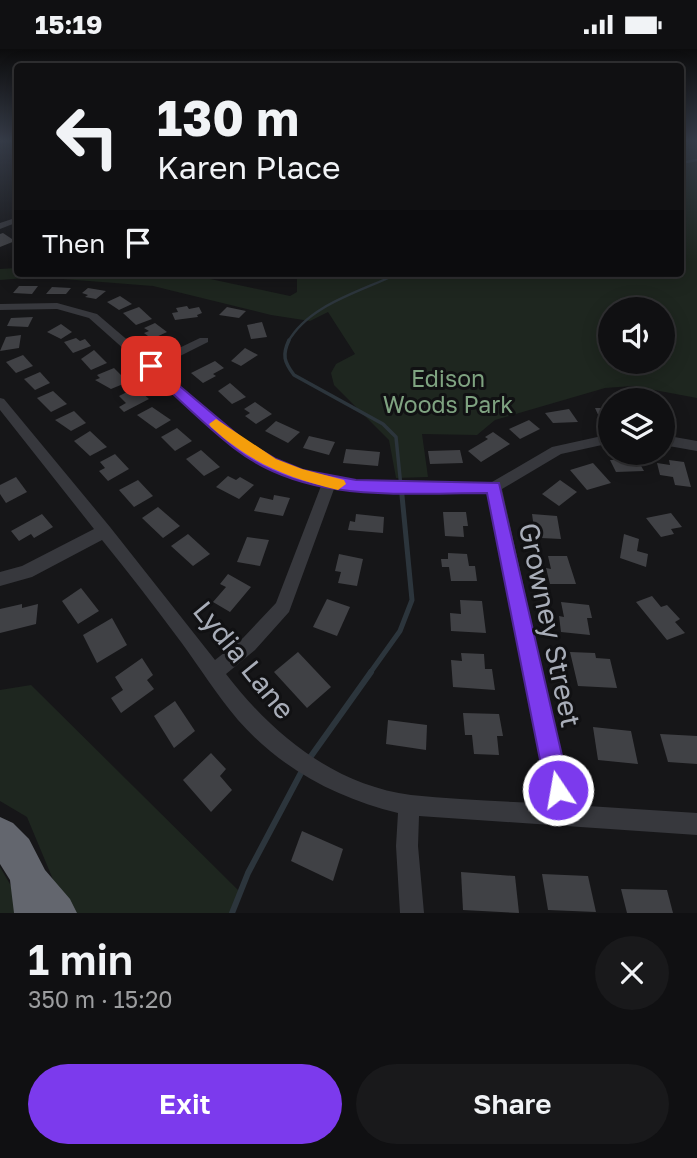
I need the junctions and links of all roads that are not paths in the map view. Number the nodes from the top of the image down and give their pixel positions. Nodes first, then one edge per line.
1 (0, 307) edge
2 (204, 340) dead end
3 (151, 366) junction
4 (0, 402) edge
5 (598, 441) edge
6 (675, 442) edge
7 (697, 446) edge
8 (329, 483) junction
9 (494, 487) junction
10 (105, 531) junction
11 (0, 579) edge
12 (215, 672) junction
13 (409, 805) junction
14 (564, 816) junction
15 (697, 824) edge
16 (0, 836) edge
17 (42, 904) edge
18 (412, 913) edge

1 - 3 street
2 - 3 street
3 - 8 street
4 - 10 street, Lydia Lane
5 - 9 street
6 - 7 street
8 - 9 street
8 - 12 street
9 - 14 street, Growney Street
10 - 11 street
10 - 12 street, Lydia Lane
12 - 13 street, Lydia Lane
13 - 14 street, Lydia Lane
13 - 18 street
14 - 15 street, Lydia Lane
16 - 17 highway

